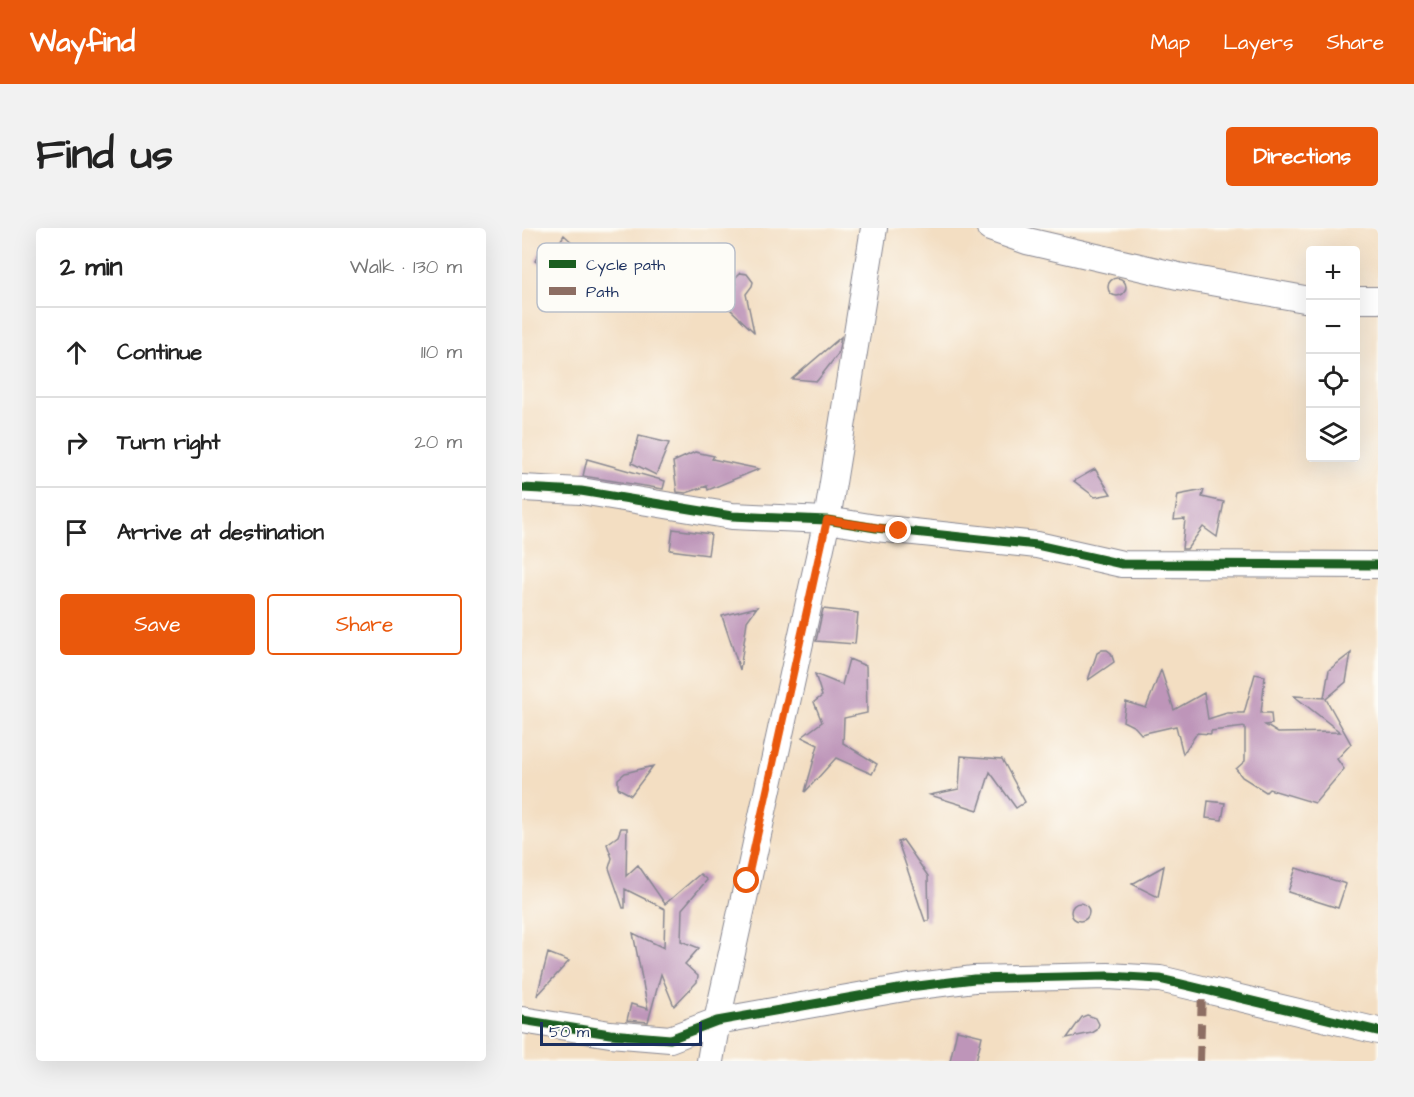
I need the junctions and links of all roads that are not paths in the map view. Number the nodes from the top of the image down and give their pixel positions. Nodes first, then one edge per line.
1 (874, 228) edge
2 (990, 228) edge
3 (1306, 299) edge
4 (1360, 300) edge
5 (1378, 300) edge
6 (522, 488) edge
7 (827, 520) junction
8 (1378, 565) edge
9 (522, 1020) edge
10 (717, 1021) junction
11 (1378, 1031) edge
12 (710, 1061) edge

1 - 7 street
2 - 3 street
4 - 5 street
6 - 7 street
7 - 8 street
7 - 10 street
9 - 10 street
10 - 11 street
10 - 12 street

